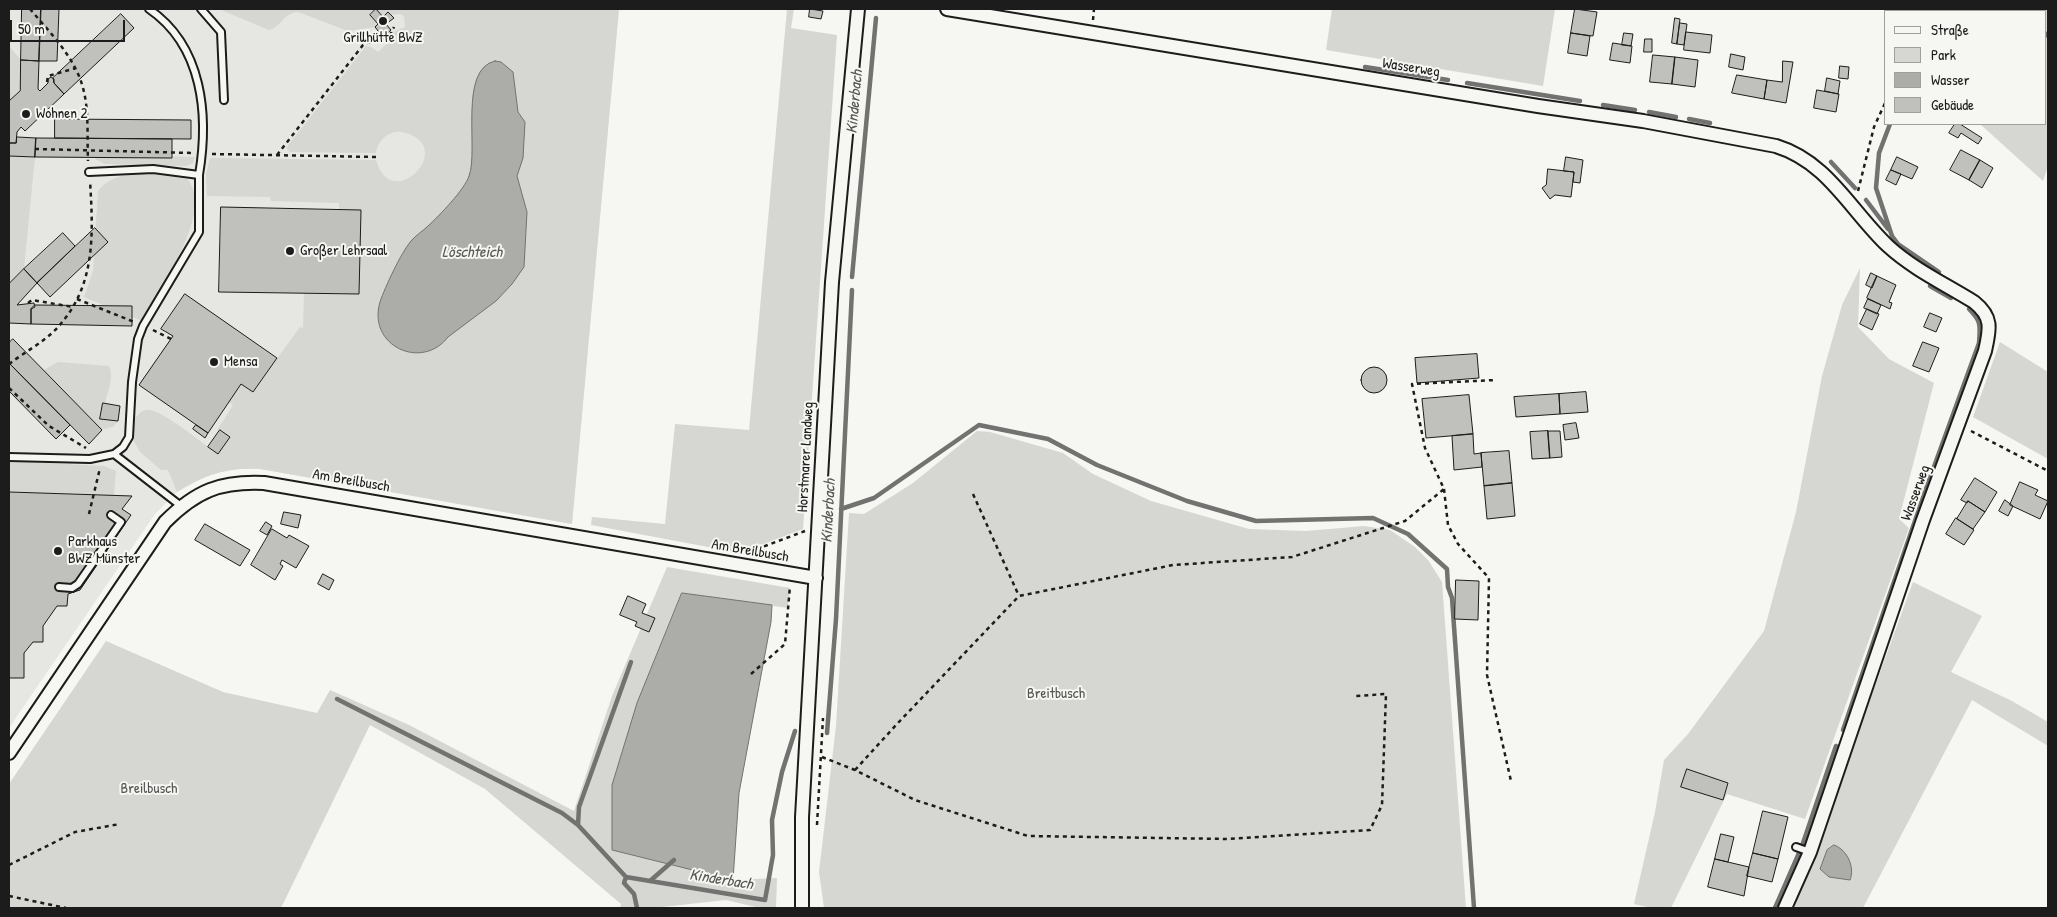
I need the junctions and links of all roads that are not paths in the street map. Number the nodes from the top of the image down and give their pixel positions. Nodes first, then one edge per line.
1 (149, 9) edge
2 (201, 9) edge
3 (858, 9) edge
4 (947, 9) edge
5 (224, 100) dead end
6 (89, 172) road end
7 (199, 175) junction
8 (114, 454) junction
9 (9, 457) edge
10 (181, 506) junction
11 (111, 515) dead end
12 (816, 578) junction
13 (59, 587) dead end
14 (9, 753) edge
15 (1796, 847) dead end
16 (1810, 852) junction
17 (802, 908) edge
18 (1785, 908) edge

1 - 7 lane
2 - 5 lane
3 - 12 street, Horstmarer Landweg
4 - 16 street, Wasserweg
6 - 7 lane
7 - 8 lane
8 - 9 lane
8 - 10 lane
10 - 12 street, Am Breilbusch
10 - 14 street, Am Breilbusch
11 - 13 lane
12 - 17 street, Horstmarer Landweg
15 - 16 lane
16 - 18 street, Wasserweg

